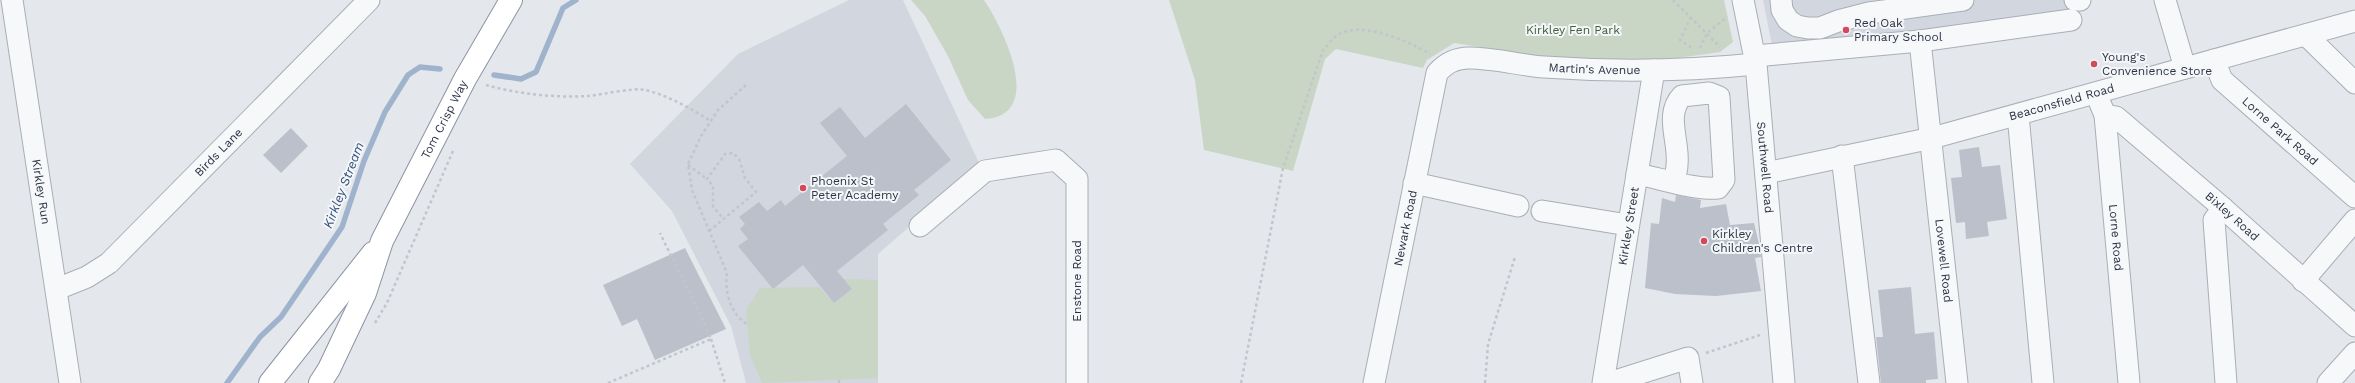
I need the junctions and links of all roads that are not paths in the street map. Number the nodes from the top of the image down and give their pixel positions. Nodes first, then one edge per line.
1 (12, 0) edge
2 (369, 0) edge
3 (511, 0) edge
4 (1781, 0) edge
5 (1852, 0) edge
6 (1963, 0) edge
7 (2075, 0) edge
8 (2080, 0) edge
9 (2166, 0) edge
10 (1744, 4) edge
11 (1869, 13) junction
12 (2071, 20) dead end
13 (2355, 21) edge
14 (2306, 35) junction
15 (1920, 41) junction
16 (2214, 60) junction
17 (1749, 62) junction
18 (1441, 68) joint
19 (2185, 68) junction
20 (1654, 70) junction
21 (2355, 83) edge
22 (2095, 93) junction
23 (2018, 115) junction
24 (2105, 115) junction
25 (1932, 138) junction
26 (1842, 156) junction
27 (1766, 173) junction
28 (1637, 174) junction
29 (1673, 180) junction
30 (1414, 183) junction
31 (2355, 197) edge
32 (1518, 206) dead end
33 (2223, 208) junction
34 (1542, 211) dead end
35 (2355, 220) edge
36 (1628, 225) junction
37 (920, 226) dead end
38 (382, 241) junction
39 (2303, 281) junction
40 (57, 289) junction
41 (2355, 326) edge
42 (2355, 353) edge
43 (70, 383) edge
44 (270, 383) edge
45 (320, 383) edge
46 (1077, 383) edge
47 (1374, 383) edge
48 (1603, 383) edge
49 (1610, 383) edge
50 (1692, 383) edge
51 (1784, 383) edge
52 (1869, 383) edge
53 (1957, 383) edge
54 (2043, 383) edge
55 (2129, 383) edge
56 (2226, 383) edge
57 (2328, 383) edge

1 - 40 street, Kirkley Run
2 - 40 street, Birds Lane
3 - 38 highway, Tom Crisp Way
4 - 11 street
5 - 11 street
6 - 11 street
7 - 8 street
9 - 19 street
10 - 17 street, Southwell Road
12 - 15 street, Martin's Avenue
13 - 14 street, Beaconsfield Road
14 - 16 street, Beaconsfield Road
14 - 21 street
15 - 17 street, Martin's Avenue
15 - 25 street, Lovewell Road
16 - 19 street, Beaconsfield Road
16 - 31 street, Lorne Park Road
17 - 20 street, Martin's Avenue
17 - 27 street, Southwell Road
18 - 20 street, Martin's Avenue
18 - 30 street, Newark Road
19 - 22 street, Beaconsfield Road
20 - 28 street, Kirkley Street
22 - 23 street, Beaconsfield Road
22 - 24 street, Lorne Road
23 - 25 street, Beaconsfield Road
23 - 54 street
24 - 33 street, Bixley Road
24 - 55 street, Lorne Road
25 - 26 street, Beaconsfield Road
25 - 53 street, Lovewell Road
26 - 27 street, Beaconsfield Road
26 - 52 street
27 - 51 street, Southwell Road
28 - 29 street
28 - 36 street, Kirkley Street
29 - 29 street
30 - 32 street
30 - 47 street, Newark Road
33 - 39 street, Bixley Road
33 - 56 street
34 - 36 street
35 - 39 street
36 - 48 street, Kirkley Street
37 - 46 street, Enstone Road
38 - 44 highway, Tom Crisp Way
38 - 45 highway, Tom Crisp Way
39 - 41 street, Bixley Road
40 - 43 street, Kirkley Run
42 - 57 street
49 - 50 street

